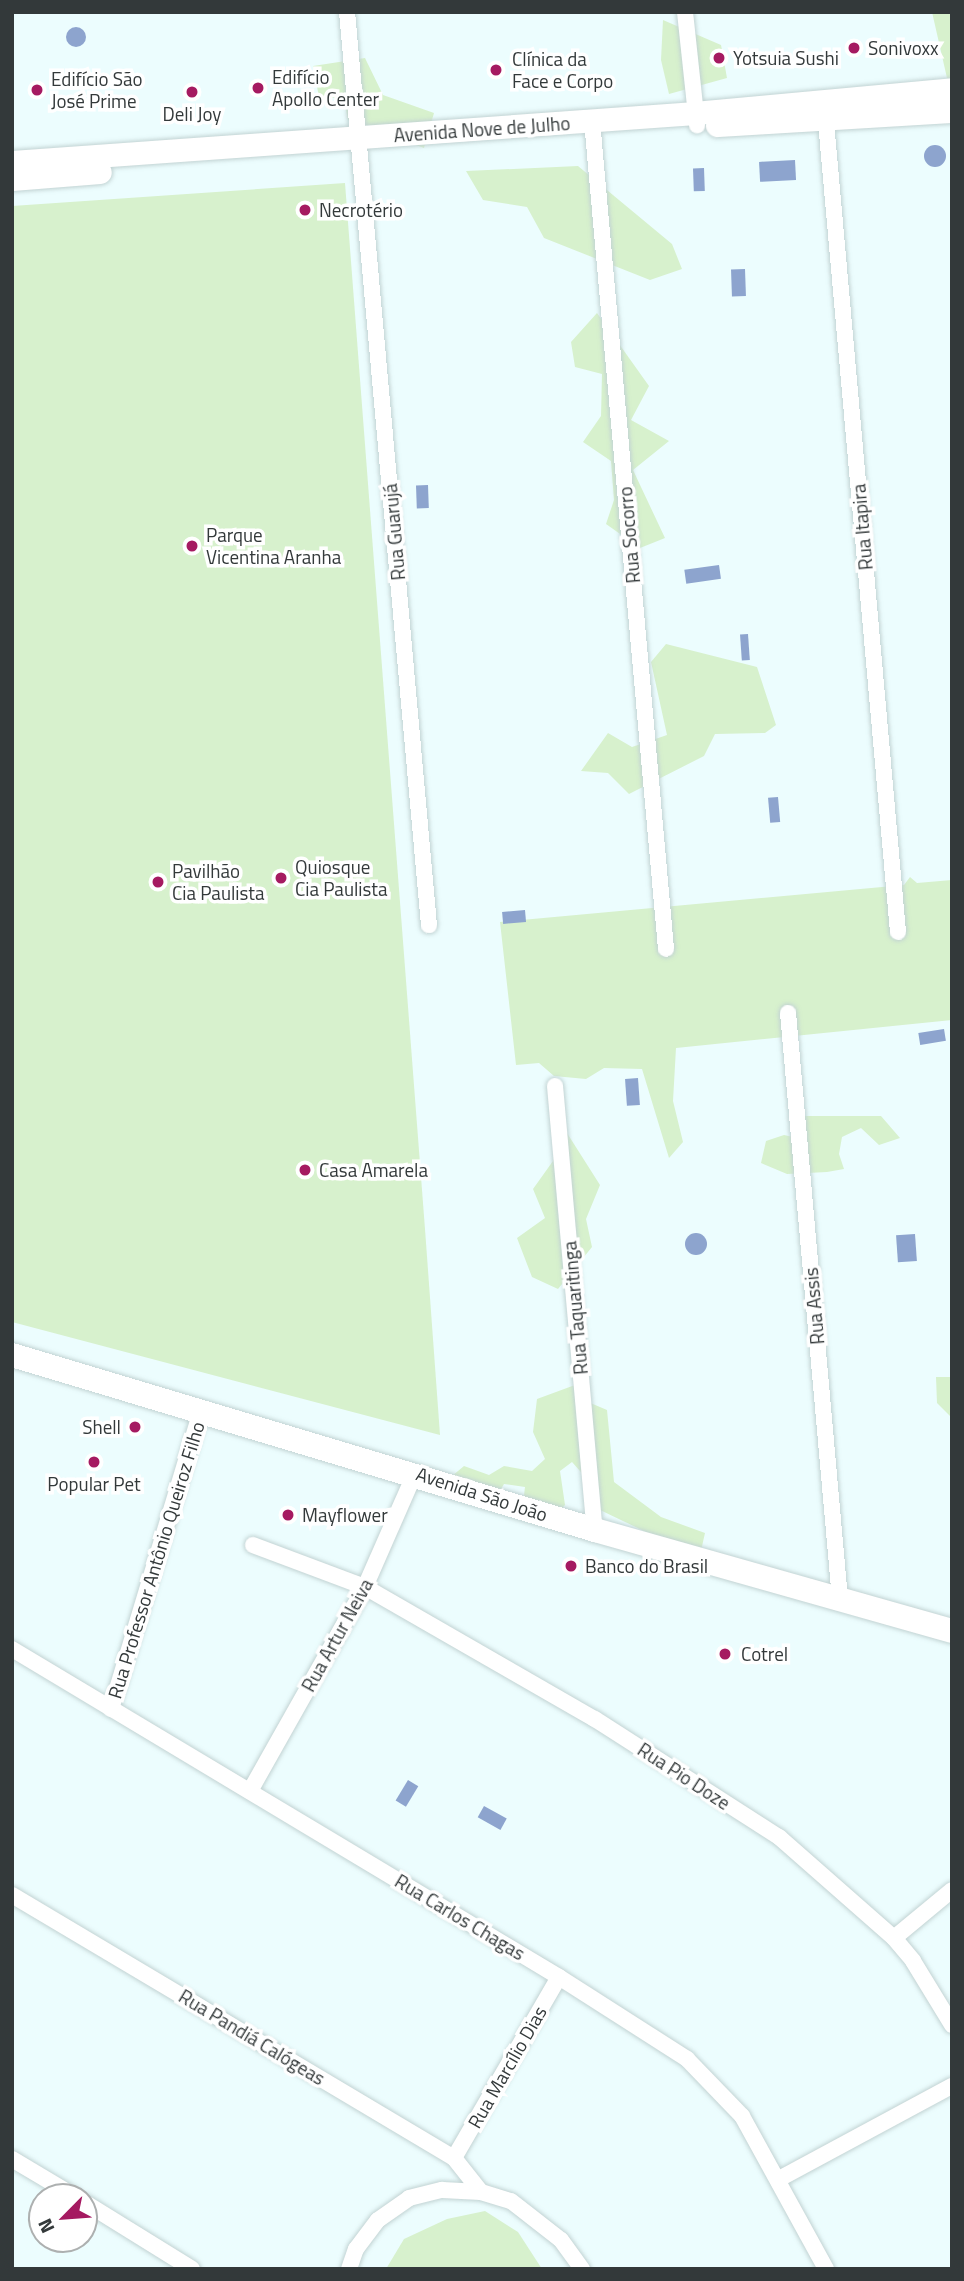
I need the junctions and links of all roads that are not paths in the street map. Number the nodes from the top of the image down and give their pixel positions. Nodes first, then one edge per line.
1 (348, 12) edge
2 (685, 12) edge
3 (952, 89) edge
4 (952, 111) edge
5 (696, 119) junction
6 (826, 122) junction
7 (592, 127) junction
8 (360, 145) junction
9 (12, 162) edge
10 (12, 179) edge
11 (429, 925) dead end
12 (898, 932) dead end
13 (666, 949) dead end
14 (788, 1013) dead end
15 (555, 1086) dead end
16 (12, 1355) edge
17 (201, 1411) junction
18 (415, 1473) junction
19 (594, 1530) junction
20 (253, 1545) dead end
21 (365, 1587) junction
22 (840, 1599) junction
23 (952, 1631) edge
24 (12, 1649) edge
25 (111, 1710) junction
26 (250, 1791) junction
27 (952, 1890) edge
28 (12, 1895) edge
29 (894, 1938) junction
30 (559, 1976) junction
31 (952, 2025) edge
32 (952, 2087) edge
33 (454, 2158) junction
34 (12, 2159) edge
35 (779, 2179) junction
36 (52, 2183) edge
37 (481, 2192) junction
38 (98, 2212) edge
39 (169, 2261) edge
40 (192, 2269) edge
41 (349, 2269) edge
42 (582, 2269) edge
43 (826, 2269) edge

1 - 8 street, Rua Guarujá
2 - 5 street
3 - 5 main road, Avenida Nove de Julho
4 - 6 main road, Avenida Nove de Julho
5 - 6 main road, Avenida Nove de Julho
5 - 7 main road, Avenida Nove de Julho
6 - 12 street, Rua Itapira
7 - 8 main road, Avenida Nove de Julho
7 - 13 street, Rua Socorro
8 - 9 main road, Avenida Nove de Julho
8 - 10 main road, Avenida Nove de Julho
8 - 11 street, Rua Guarujá
14 - 22 street, Rua Assis
15 - 19 street, Rua Taquaritinga
16 - 17 main road, Avenida São João
17 - 18 main road, Avenida São João
17 - 25 street, Rua Professor Antônio Queiroz Filho
18 - 19 main road, Avenida São João
18 - 21 street, Rua Artur Neiva
19 - 22 main road, Avenida São João
20 - 21 street, Rua Pio Doze
21 - 26 street, Rua Artur Neiva
21 - 29 street, Rua Pio Doze
22 - 23 main road, Avenida São João
24 - 25 street, Rua Carlos Chagas
25 - 26 street, Rua Carlos Chagas
26 - 30 street, Rua Carlos Chagas
27 - 29 street
28 - 33 street, Rua Pandiá Calógeas
29 - 31 street, Rua Pio Doze
30 - 33 street, Rua Marcílio Dias
30 - 35 street, Rua Carlos Chagas
32 - 35 street
33 - 37 street, Rua Pandiá Calógeas
34 - 36 street
35 - 43 street, Rua Carlos Chagas
37 - 41 street
37 - 42 street
38 - 39 street
39 - 40 street

